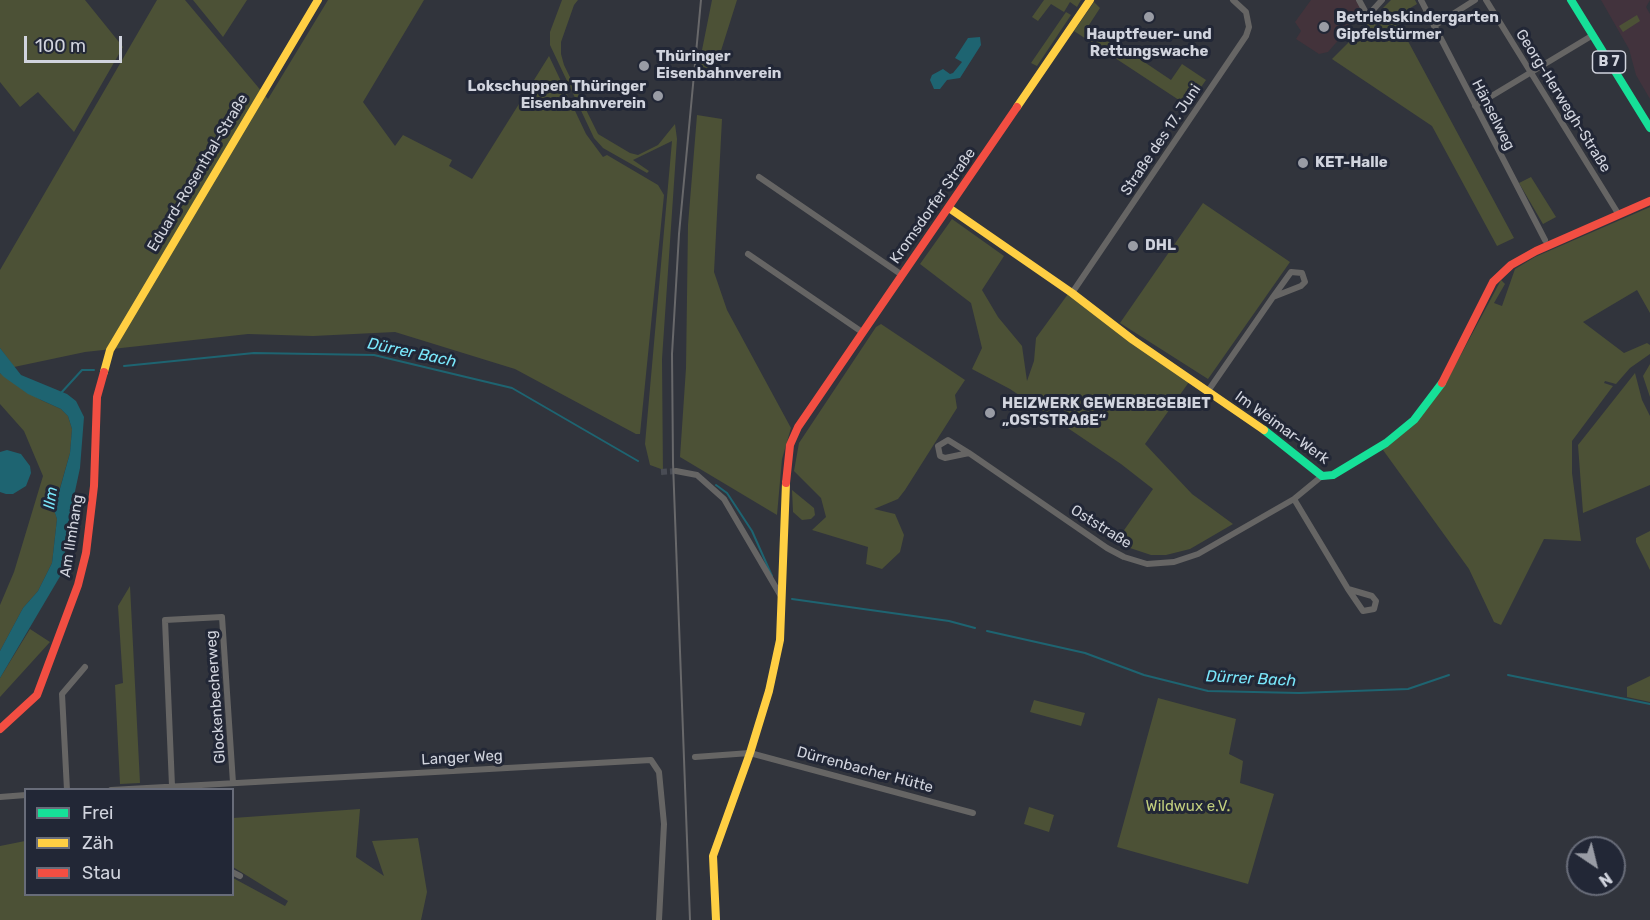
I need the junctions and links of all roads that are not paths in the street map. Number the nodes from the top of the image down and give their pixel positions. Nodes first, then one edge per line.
1 (318, 0) edge
2 (1090, 0) edge
3 (1233, 0) edge
4 (1359, 0) edge
5 (1382, 0) edge
6 (1420, 0) edge
7 (1475, 0) edge
8 (1486, 0) edge
9 (1571, 0) edge
10 (1434, 27) junction
11 (1593, 35) junction
12 (1532, 72) junction
13 (1475, 106) junction
14 (1650, 128) edge
15 (759, 177) dead end
16 (1650, 201) edge
17 (949, 208) junction
18 (1619, 215) junction
19 (1545, 240) dead end
20 (748, 254) dead end
21 (902, 275) junction
22 (1072, 293) junction
23 (1273, 297) junction
24 (862, 332) junction
25 (106, 362) joint
26 (1208, 391) junction
27 (969, 453) junction
28 (676, 471) tunnel mouth
29 (1322, 476) junction
30 (1294, 499) junction
31 (1348, 589) junction
32 (782, 598) junction
33 (85, 667) dead end
34 (0, 729) edge
35 (750, 753) junction
36 (695, 756) dead end
37 (233, 783) junction
38 (172, 786) junction
39 (67, 788) edge
40 (131, 788) edge
41 (24, 795) edge
42 (0, 797) edge
43 (973, 813) dead end
44 (234, 873) edge
45 (240, 876) dead end
46 (659, 920) edge
47 (716, 920) edge

1 - 25 street, Eduard-Rosenthal-Straße
2 - 17 street, Kromsdorfer Straße
3 - 22 street, Straße des 17. Juni
4 - 5 street
6 - 10 street, Hänselweg
7 - 10 street
8 - 12 street, Georg-Herwegh-Straße
9 - 11 street, B 7
10 - 13 street, Hänselweg
11 - 12 street
11 - 14 street, B 7
12 - 13 street
12 - 18 street, Georg-Herwegh-Straße
13 - 19 street, Hänselweg
15 - 21 street
16 - 18 street, Im Weimar-Werk
17 - 21 street, Kromsdorfer Straße
17 - 22 street, Im Weimar-Werk
18 - 29 street, Im Weimar-Werk
20 - 24 street
21 - 24 street, Kromsdorfer Straße
22 - 26 street, Im Weimar-Werk
23 - 23 street
23 - 26 street
24 - 32 street, Kromsdorfer Straße
25 - 34 street, Am Ilmhang
26 - 29 street, Im Weimar-Werk
27 - 27 street, Oststraße
27 - 30 street, Oststraße
28 - 32 street
29 - 30 street, Oststraße
30 - 31 street
31 - 31 street
32 - 35 street
33 - 39 street
35 - 36 street, Dürrenbacher Hütte
35 - 43 street, Dürrenbacher Hütte
35 - 47 street
37 - 38 street, Langer Weg
37 - 38 street, Glockenbecherweg
37 - 46 street, Langer Weg
38 - 40 street, Langer Weg
41 - 42 street
44 - 45 street

